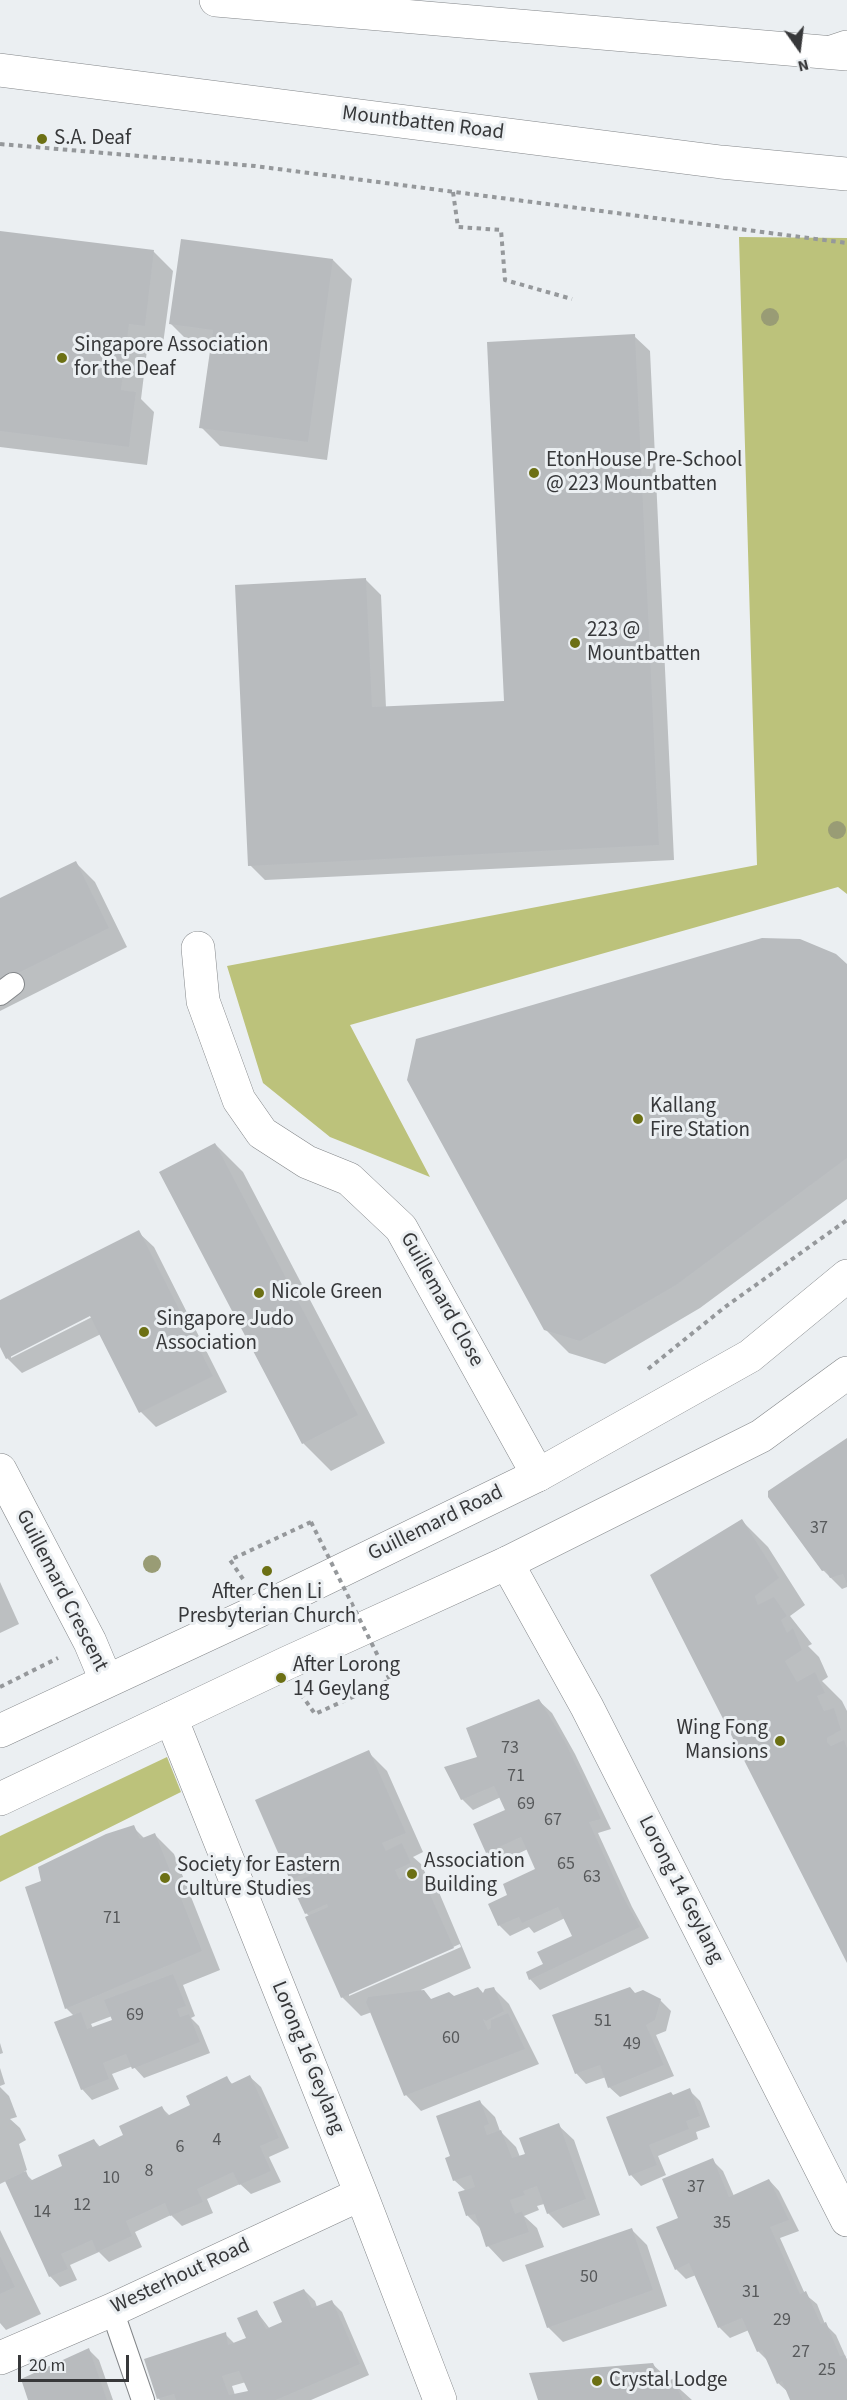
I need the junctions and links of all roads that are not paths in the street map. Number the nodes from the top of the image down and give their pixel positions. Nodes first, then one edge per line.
1 (216, 0) edge
2 (842, 51) edge
3 (0, 70) edge
4 (847, 174) edge
5 (198, 948) dead end
6 (847, 1276) edge
7 (847, 1373) edge
8 (0, 1470) edge
9 (538, 1475) junction
10 (507, 1563) junction
11 (106, 1680) junction
12 (171, 1718) junction
13 (0, 1731) edge
14 (0, 1799) edge
15 (362, 2194) junction
16 (847, 2220) edge
17 (112, 2310) junction
18 (0, 2358) edge
19 (142, 2400) edge
20 (440, 2400) edge

1 - 2 main road
3 - 4 main road, Mountbatten Road
5 - 9 main road, Guillemard Close
6 - 9 main road, Guillemard Road
7 - 10 main road
8 - 11 main road, Guillemard Crescent
9 - 11 main road, Guillemard Road
10 - 12 main road
10 - 16 main road, Lorong 14 Geylang
11 - 13 main road, Guillemard Road
12 - 14 main road
12 - 15 main road, Lorong 16 Geylang
15 - 17 main road, Westerhout Road
15 - 20 main road, Lorong 16 Geylang
17 - 18 main road, Westerhout Road
17 - 19 lane

